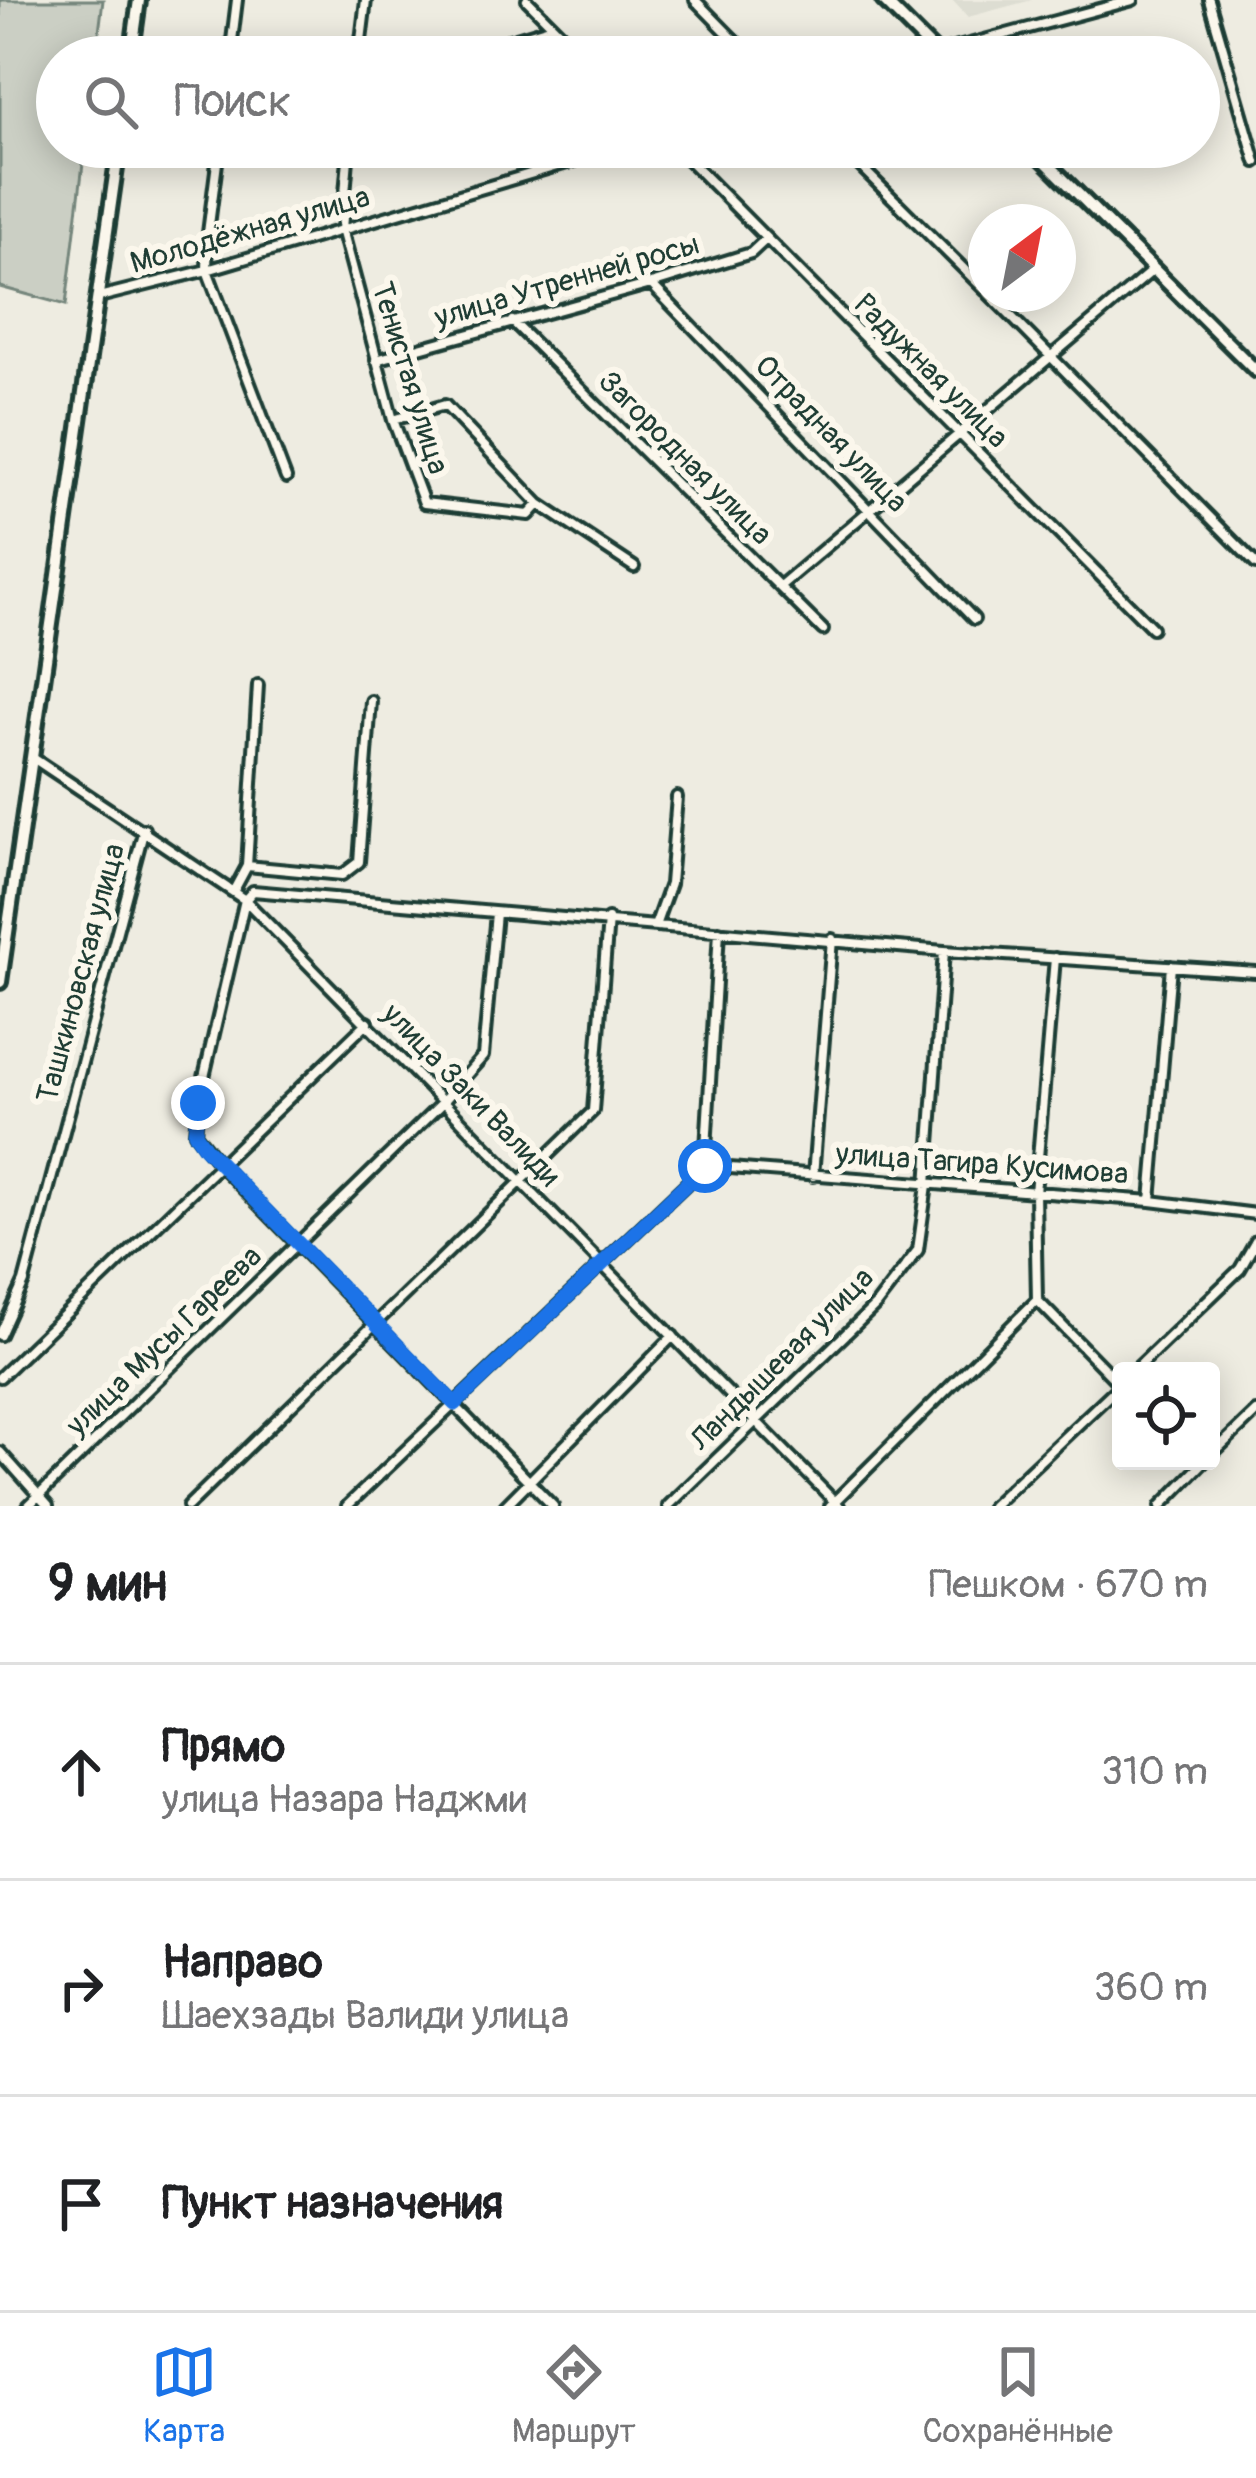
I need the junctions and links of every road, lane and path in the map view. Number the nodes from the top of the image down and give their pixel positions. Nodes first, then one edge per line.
1 (139, 0) edge
2 (237, 0) edge
3 (366, 0) edge
4 (527, 0) edge
5 (695, 0) edge
6 (883, 0) edge
7 (1133, 0) edge
8 (1209, 0) edge
9 (553, 27) junction
10 (134, 36) edge
11 (233, 36) edge
12 (362, 36) edge
13 (523, 36) edge
14 (562, 36) edge
15 (730, 36) edge
16 (919, 36) edge
17 (1005, 36) edge
18 (1220, 36) edge
19 (1220, 38) edge
20 (1256, 161) edge
21 (116, 168) edge
22 (216, 168) edge
23 (347, 168) edge
24 (550, 168) edge
25 (697, 168) edge
26 (862, 168) edge
27 (1052, 168) edge
28 (342, 229) junction
29 (766, 239) junction
30 (1154, 268) junction
31 (207, 270) junction
32 (968, 272) edge
33 (651, 284) junction
34 (99, 298) junction
35 (1008, 312) edge
36 (512, 321) junction
37 (1052, 356) junction
38 (376, 360) junction
39 (1254, 364) edge
40 (393, 420) junction
41 (960, 434) junction
42 (286, 478) dead end
43 (539, 504) junction
44 (872, 510) junction
45 (1256, 541) edge
46 (1244, 552) junction
47 (1256, 564) edge
48 (634, 567) dead end
49 (780, 586) junction
50 (974, 619) dead end
51 (1152, 628) dead end
52 (823, 630) dead end
53 (258, 685) dead end
54 (371, 701) dead end
55 (33, 758) junction
56 (677, 797) dead end
57 (144, 829) junction
58 (247, 866) junction
59 (233, 892) junction
60 (245, 900) junction
61 (496, 913) junction
62 (6, 916) edge
63 (608, 919) junction
64 (656, 923) junction
65 (719, 931) junction
66 (832, 939) junction
67 (944, 951) junction
68 (1055, 958) junction
69 (1171, 967) junction
70 (1256, 972) edge
71 (0, 982) edge
72 (368, 1022) junction
73 (442, 1103) junction
74 (220, 1165) junction
75 (705, 1166) junction
76 (813, 1176) junction
77 (521, 1182) junction
78 (926, 1185) junction
79 (1035, 1192) junction
80 (1151, 1201) junction
81 (1256, 1214) edge
82 (1256, 1241) edge
83 (299, 1244) junction
84 (602, 1266) junction
85 (1037, 1300) junction
86 (378, 1323) junction
87 (0, 1335) edge
88 (673, 1336) junction
89 (1143, 1362) edge
90 (1112, 1376) edge
91 (0, 1377) edge
92 (1112, 1393) edge
93 (455, 1404) junction
94 (1256, 1412) edge
95 (755, 1422) junction
96 (1220, 1445) edge
97 (0, 1451) edge
98 (1194, 1470) edge
99 (528, 1481) junction
100 (38, 1496) junction
101 (835, 1504) edge
102 (28, 1506) edge
103 (48, 1506) edge
104 (188, 1506) edge
105 (347, 1506) edge
106 (505, 1506) edge
107 (553, 1506) edge
108 (668, 1506) edge
109 (992, 1506) edge
110 (1161, 1506) edge

1 - 10 main road
2 - 11 street
3 - 12 street
4 - 9 street
5 - 15 street
6 - 16 main road
7 - 17 street
8 - 18 street
9 - 13 street
9 - 14 street
19 - 20 street
21 - 34 main road
22 - 31 street
23 - 28 street, Тенистая улица
24 - 28 street, Молодёжная улица
25 - 29 street, Радужная улица
26 - 32 street
27 - 30 main road
28 - 31 street, Молодёжная улица
28 - 38 street, Тенистая улица
29 - 33 street, улица Утренней росы
29 - 41 street, Радужная улица
30 - 37 street
30 - 39 main road
31 - 34 street, Молодёжная улица
31 - 42 street
33 - 36 street, улица Утренней росы
33 - 44 street, Отрадная улица
34 - 55 main road
35 - 37 street
36 - 38 street, улица Утренней росы
36 - 49 street, Загородная улица
37 - 41 street
37 - 46 street
38 - 40 street, Тенистая улица
40 - 43 street
40 - 43 street, Тенистая улица
41 - 44 street
41 - 51 street, Радужная улица
43 - 48 street
44 - 49 street
44 - 50 street, Отрадная улица
45 - 46 street
46 - 47 street
49 - 52 street, Загородная улица
53 - 58 street
54 - 58 street
55 - 57 street, улица Заки Валиди
55 - 62 main road
56 - 64 street
57 - 59 street, улица Заки Валиди
57 - 87 street, Ташкиновская улица
58 - 59 street
59 - 60 street, улица Заки Валиди
60 - 61 street
60 - 72 street, улица Заки Валиди
60 - 74 street
61 - 63 street
61 - 73 street, улица Мусы Гареева
62 - 71 main road
63 - 64 street
63 - 77 street
64 - 65 street
65 - 66 street
65 - 75 street
66 - 67 street
66 - 76 street
67 - 68 street
67 - 78 street, Ландышевая улица
68 - 69 street
68 - 79 street
69 - 70 street
69 - 80 street
72 - 73 street, улица Заки Валиди
72 - 74 street
73 - 77 street, улица Заки Валиди
73 - 83 street, улица Мусы Гареева
74 - 83 street
74 - 91 street
75 - 76 street, улица Тагира Кусимова
75 - 84 street
76 - 78 street, улица Тагира Кусимова
77 - 84 street, улица Заки Валиди
77 - 86 street
78 - 79 street, улица Тагира Кусимова
78 - 95 street, Ландышевая улица
79 - 80 street, улица Тагира Кусимова
79 - 85 street
80 - 81 street, улица Тагира Кусимова
82 - 89 street
83 - 86 street
83 - 100 street, улица Мусы Гареева
84 - 88 street, улица Заки Валиди
84 - 93 street
85 - 90 street
85 - 101 street
86 - 93 street
86 - 104 street
88 - 95 street, улица Заки Валиди
88 - 99 street
92 - 109 street
93 - 99 street
93 - 105 street
94 - 96 street
95 - 101 street, улица Заки Валиди
95 - 108 street, Ландышевая улица
97 - 100 street
98 - 110 street
99 - 106 street
99 - 107 street
100 - 102 street, улица Мусы Гареева
100 - 103 street

